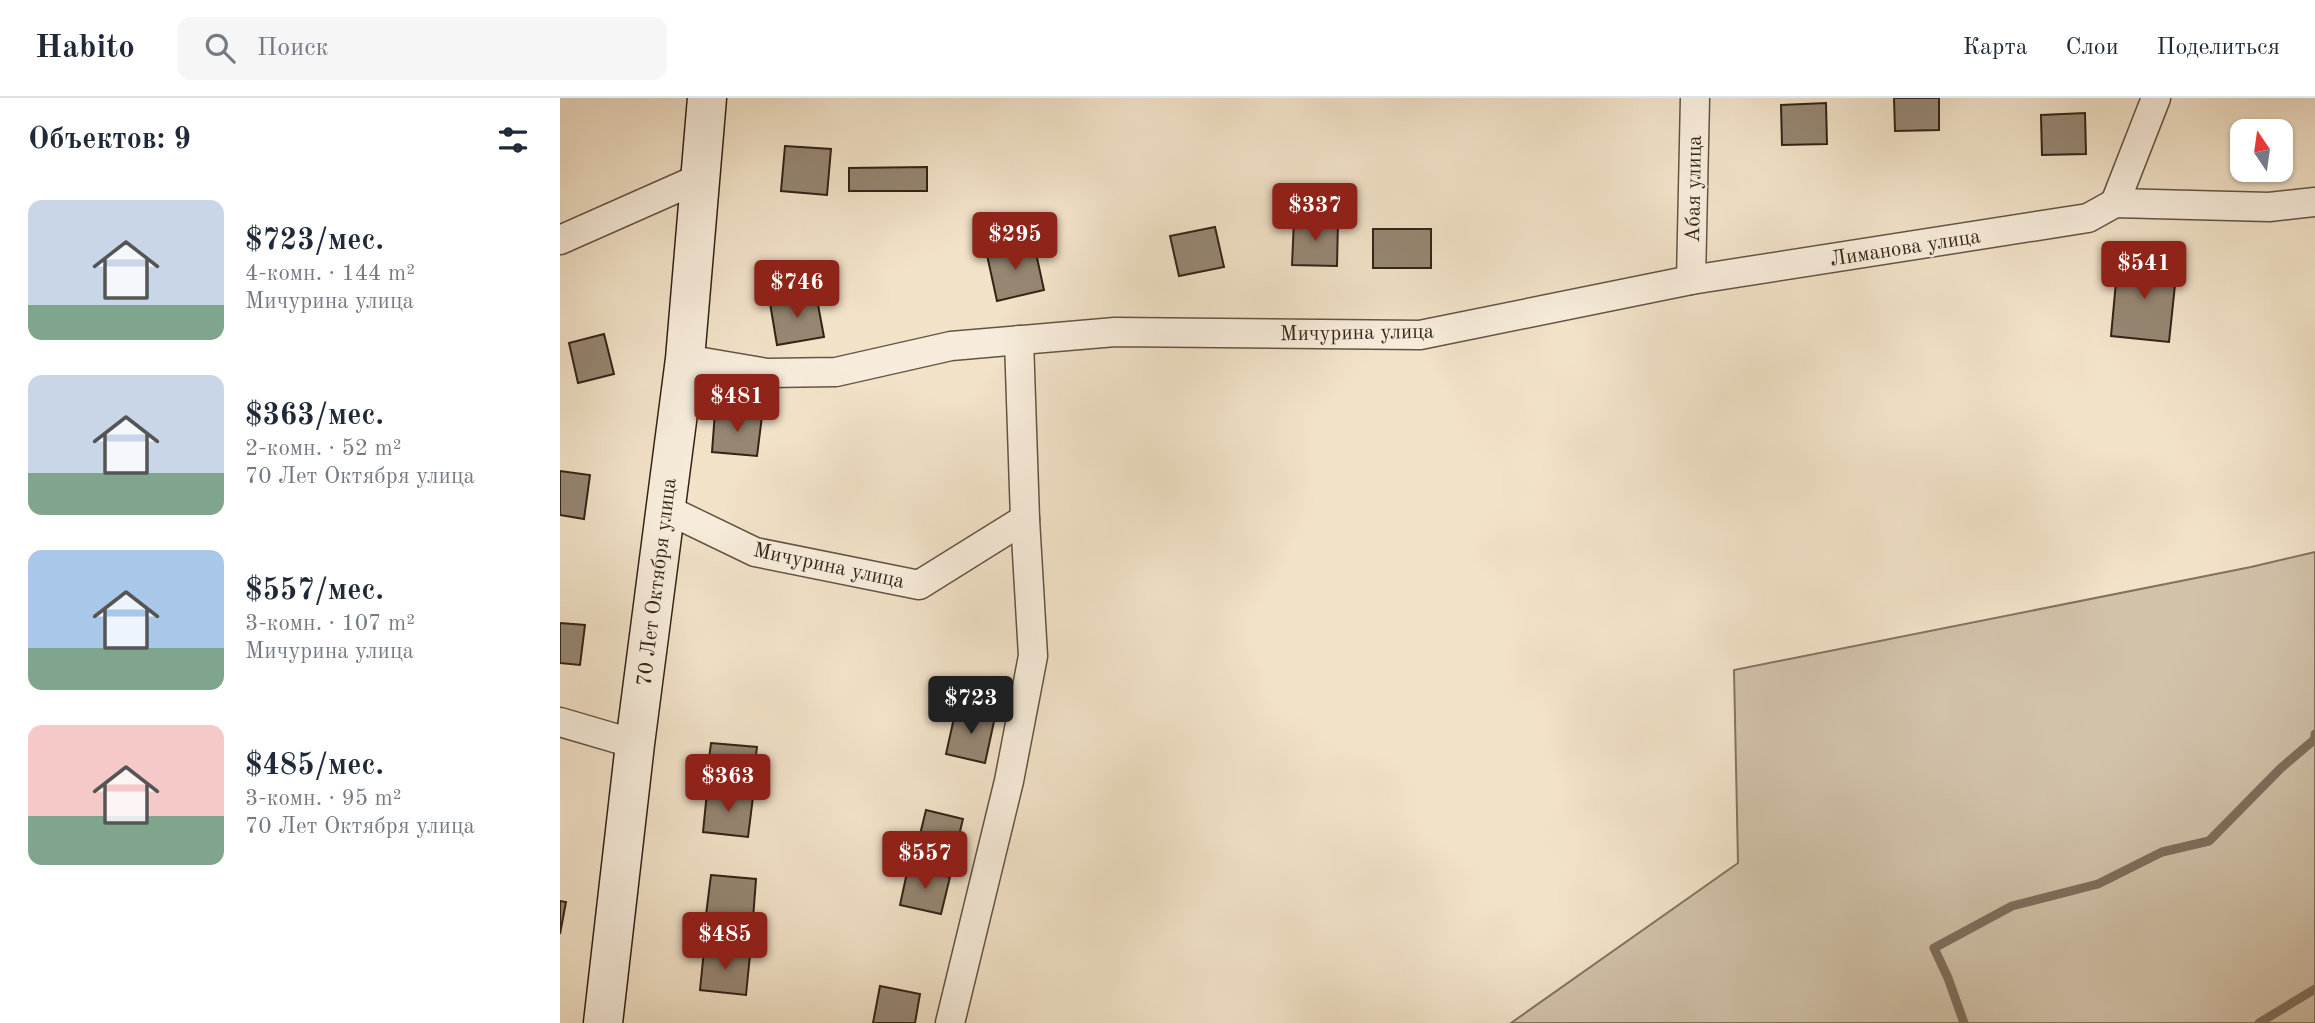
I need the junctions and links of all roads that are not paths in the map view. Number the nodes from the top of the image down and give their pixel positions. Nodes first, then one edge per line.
1 (707, 98) edge
2 (1695, 98) edge
3 (2156, 98) edge
4 (700, 178) junction
5 (2315, 202) edge
6 (2115, 203) junction
7 (560, 240) edge
8 (1691, 281) junction
9 (1019, 340) junction
10 (685, 359) junction
11 (666, 509) junction
12 (1025, 519) junction
13 (560, 722) edge
14 (635, 744) junction
15 (603, 1023) edge
16 (950, 1023) edge

1 - 4 street, 70 Лет Октября улица
2 - 8 street, Абая улица
3 - 6 street
4 - 7 street
4 - 10 street, 70 Лет Октября улица
5 - 6 street, Лиманова улица
6 - 8 street, Лиманова улица
8 - 9 street, Мичурина улица
9 - 10 street, Мичурина улица
9 - 12 street
10 - 11 street, 70 Лет Октября улица
11 - 12 street, Мичурина улица
11 - 14 street, 70 Лет Октября улица
12 - 16 street
13 - 14 street
14 - 15 street, 70 Лет Октября улица

